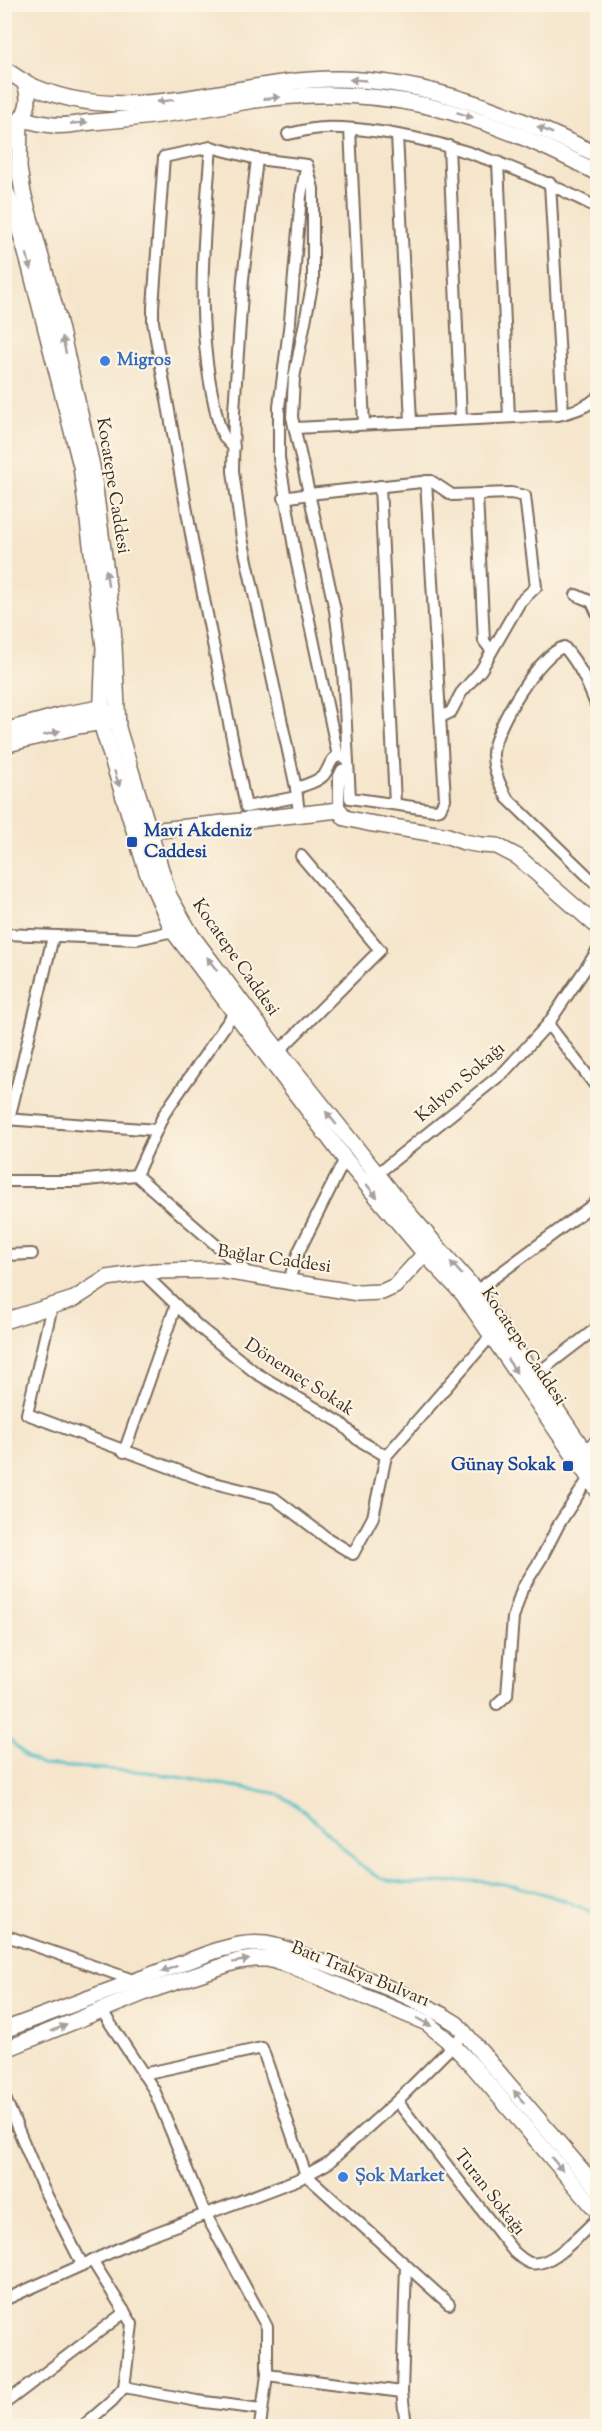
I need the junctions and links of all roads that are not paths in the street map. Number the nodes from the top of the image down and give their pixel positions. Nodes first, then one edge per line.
1 (5, 68) edge
2 (24, 81) junction
3 (20, 120) junction
4 (55, 125) junction
5 (4, 129) edge
6 (350, 129) junction
7 (288, 134) dead end
8 (397, 135) junction
9 (20, 146) junction
10 (449, 146) junction
11 (211, 147) junction
12 (597, 155) edge
13 (257, 159) junction
14 (498, 162) junction
15 (307, 165) junction
16 (597, 173) edge
17 (550, 183) junction
18 (4, 186) edge
19 (597, 208) edge
20 (597, 397) edge
21 (563, 414) junction
22 (509, 417) junction
23 (461, 419) junction
24 (411, 422) junction
25 (364, 424) junction
26 (295, 428) junction
27 (234, 447) junction
28 (426, 481) junction
29 (380, 486) junction
30 (309, 494) junction
31 (477, 495) junction
32 (284, 498) junction
33 (576, 595) dead end
34 (597, 615) edge
35 (491, 650) junction
36 (597, 710) edge
37 (100, 715) junction
38 (441, 717) junction
39 (118, 720) junction
40 (4, 731) edge
41 (4, 745) edge
42 (345, 760) junction
43 (296, 793) junction
44 (395, 804) junction
45 (339, 810) junction
46 (299, 813) junction
47 (143, 835) junction
48 (301, 856) dead end
49 (597, 886) edge
50 (597, 927) edge
51 (173, 931) junction
52 (4, 934) edge
53 (53, 937) junction
54 (597, 950) edge
55 (234, 1013) junction
56 (548, 1024) junction
57 (279, 1051) junction
58 (597, 1089) edge
59 (7, 1119) edge
60 (157, 1130) junction
61 (345, 1159) junction
62 (377, 1174) junction
63 (136, 1175) junction
64 (4, 1181) edge
65 (597, 1201) edge
66 (429, 1249) junction
67 (32, 1254) dead end
68 (4, 1255) edge
69 (143, 1273) junction
70 (249, 1274) junction
71 (289, 1280) junction
72 (476, 1291) junction
73 (176, 1305) junction
74 (52, 1306) junction
75 (4, 1321) edge
76 (597, 1327) edge
77 (491, 1336) junction
78 (534, 1376) junction
79 (597, 1440) edge
80 (584, 1450) junction
81 (124, 1452) junction
82 (386, 1456) junction
83 (595, 1480) edge
84 (497, 1704) dead end
85 (4, 1935) edge
86 (136, 1981) junction
87 (102, 2011) junction
88 (4, 2030) edge
89 (464, 2032) junction
90 (453, 2045) junction
91 (4, 2050) edge
92 (143, 2074) junction
93 (4, 2096) edge
94 (397, 2101) junction
95 (306, 2175) junction
96 (597, 2189) edge
97 (597, 2212) edge
98 (205, 2213) junction
99 (597, 2218) edge
100 (87, 2262) junction
101 (406, 2265) junction
102 (4, 2300) edge
103 (449, 2304) dead end
104 (125, 2312) junction
105 (267, 2375) junction
106 (123, 2386) junction
107 (402, 2392) junction
108 (4, 2404) edge
109 (261, 2409) junction
110 (83, 2427) edge
111 (260, 2427) edge
112 (406, 2427) edge

1 - 2 main road
2 - 3 main road, Kocatepe Caddesi
12 -> 2 main road
3 - 4 main road
3 - 5 main road
3 - 9 main road, Kocatepe Caddesi
4 - 9 main road
4 -> 16 main road
6 - 7 street
6 - 8 street
6 - 25 street
8 - 10 street
8 - 24 street
39 -> 9 main road, Kocatepe Caddesi
10 - 14 street
10 - 23 street
11 - 13 street
11 - 27 street
11 - 43 street
13 - 15 street
13 - 27 street
14 - 17 street
14 - 22 street
15 - 26 street
15 - 32 street
17 - 19 street
17 - 21 street
18 -> 37 main road, Kocatepe Caddesi
20 - 21 street
21 - 22 street
22 - 23 street
23 - 24 street
24 - 25 street
25 - 26 street
26 - 30 street
27 - 43 street
28 - 29 street
28 - 31 street
28 - 38 street
29 - 30 street
29 - 44 street
30 - 32 street
30 - 42 street
31 - 35 street
31 - 35 street
32 - 42 street
33 - 34 street
35 - 38 street
36 - 49 street
37 - 39 main road
37 - 40 main road
41 -> 37 main road
37 -> 47 main road, Kocatepe Caddesi
38 - 44 street
39 - 47 main road, Kocatepe Caddesi
42 - 43 street
42 - 44 street
42 - 45 street
43 - 46 street
45 - 46 main road
45 - 50 main road
46 - 47 main road
47 - 51 main road, Kocatepe Caddesi
57 -> 47 main road, Kocatepe Caddesi
48 - 57 street
51 - 53 street
51 - 55 main road, Kocatepe Caddesi
52 - 53 street
53 - 59 street
54 - 56 street, Kalyon Sokağı
55 - 60 street
55 - 61 main road, Kocatepe Caddesi
56 - 58 street
56 - 62 street, Kalyon Sokağı
62 -> 57 main road, Kocatepe Caddesi
59 - 60 street
60 - 63 street
61 -> 66 main road, Kocatepe Caddesi
61 - 71 street
62 - 66 main road, Kocatepe Caddesi
63 - 64 street
63 - 70 street
65 - 72 street
66 - 71 main road, Bağlar Caddesi
72 -> 66 main road, Kocatepe Caddesi
66 - 77 main road, Kocatepe Caddesi
67 - 68 street
69 - 70 main road, Bağlar Caddesi
69 - 73 street, Dönemeç Sokak
69 - 74 main road, Bağlar Caddesi
70 - 71 main road, Bağlar Caddesi
72 - 78 main road, Kocatepe Caddesi
73 - 81 street
73 - 82 street, Dönemeç Sokak
74 - 75 main road, Bağlar Caddesi
74 - 81 street
76 - 78 street
77 - 82 street
77 -> 83 main road, Kocatepe Caddesi
78 - 80 main road, Kocatepe Caddesi
79 - 80 street
80 - 83 main road, Kocatepe Caddesi
81 - 82 street
83 - 84 street
85 - 86 street
86 - 88 main road, Batı Trakya Bulvarı
89 -> 86 main road, Batı Trakya Bulvarı
87 -> 90 main road, Batı Trakya Bulvarı
91 -> 87 main road, Batı Trakya Bulvarı
87 - 92 street
89 - 90 street
96 -> 89 main road, Batı Trakya Bulvarı
90 - 94 street
90 -> 97 main road, Batı Trakya Bulvarı
92 - 95 street
92 - 98 street
93 - 100 street
94 - 95 street
94 - 99 street, Turan Sokağı
95 - 98 street
95 - 101 street
98 - 100 street
98 - 105 street
100 - 102 street
100 - 104 street
101 - 103 street
101 - 107 street
104 - 106 street
104 - 108 street
105 - 107 street
105 - 109 street
106 - 109 street
106 - 110 street
107 - 112 street
109 - 111 street

